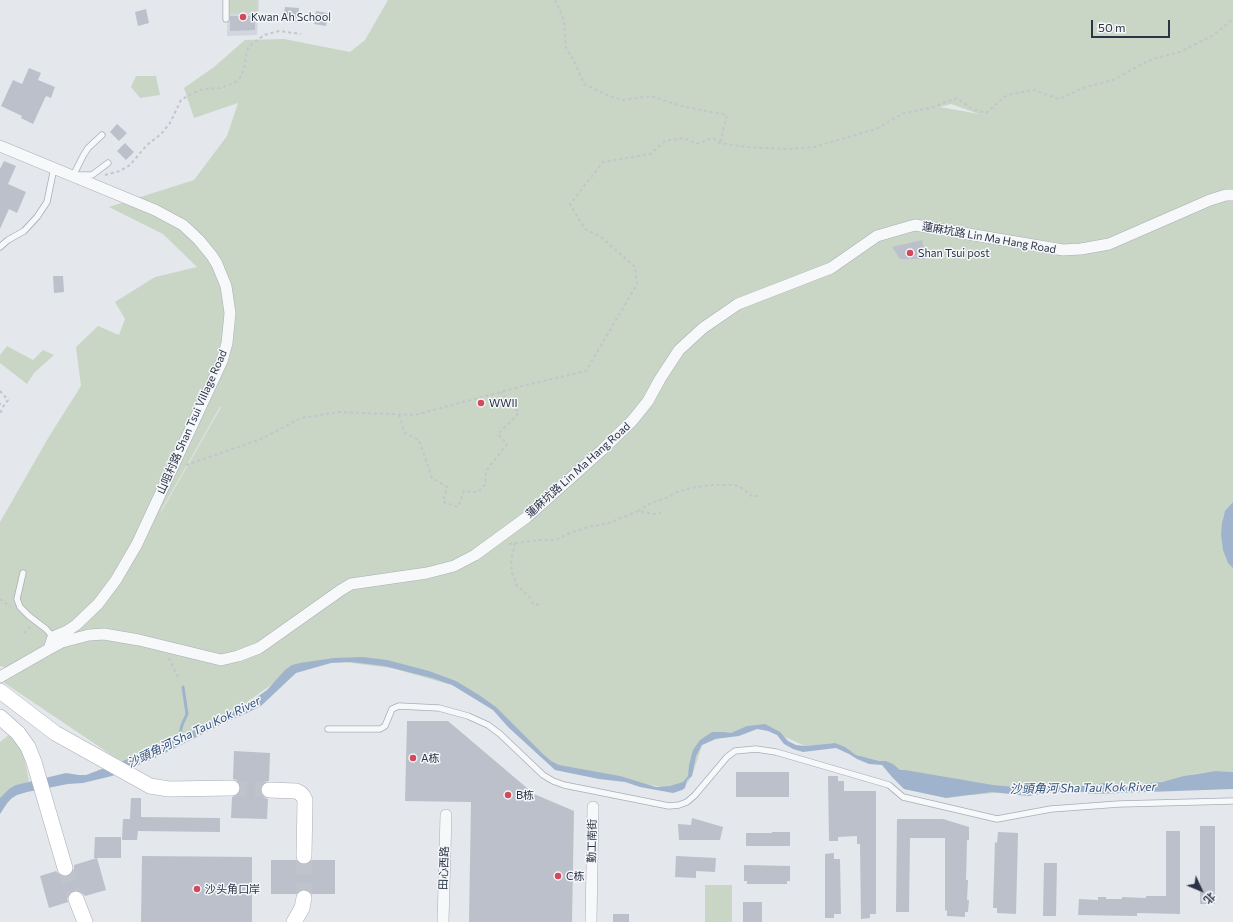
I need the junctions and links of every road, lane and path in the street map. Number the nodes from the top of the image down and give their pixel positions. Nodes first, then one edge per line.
1 (226, 0) edge
2 (556, 0) edge
3 (1233, 18) edge
4 (226, 20) dead end
5 (301, 34) dead end
6 (102, 134) dead end
7 (720, 143) junction
8 (0, 146) edge
9 (108, 163) dead end
10 (54, 168) junction
11 (88, 175) junction
12 (73, 176) junction
13 (1233, 195) edge
14 (0, 247) edge
15 (0, 391) edge
16 (501, 392) junction
17 (399, 415) junction
18 (0, 416) edge
19 (172, 470) junction
20 (761, 494) dead end
21 (638, 511) junction
22 (661, 513) dead end
23 (514, 543) junction
24 (504, 546) dead end
25 (24, 573) dead end
26 (540, 604) dead end
27 (31, 626) dead end
28 (24, 633) dead end
29 (53, 637) junction
30 (49, 649) junction
31 (166, 653) dead end
32 (3, 675) edge
33 (178, 677) dead end
34 (0, 691) edge
35 (0, 717) edge
36 (328, 728) dead end
37 (232, 788) tunnel mouth
38 (269, 790) tunnel mouth
39 (1233, 801) edge
40 (593, 807) dead end
41 (446, 815) dead end
42 (304, 856) tunnel mouth
43 (66, 868) tunnel mouth
44 (304, 898) tunnel mouth
45 (76, 899) tunnel mouth
46 (85, 922) edge
47 (294, 922) edge
48 (442, 922) edge
49 (592, 922) edge

1 - 4 lane
2 - 7 path
3 - 7 path
5 - 11 path
6 - 12 lane
7 - 16 path
8 - 10 street, 山咀村路 Shan Tsui Village Road
9 - 11 lane
10 - 12 street, 山咀村路 Shan Tsui Village Road
10 - 14 lane
11 - 12 lane
12 - 19 street, 山咀村路 Shan Tsui Village Road
13 - 30 street, 蓮麻坑路 Lin Ma Hang Road
15 - 18 path
16 - 17 path
16 - 17 path
17 - 19 path
19 - 29 street, 山咀村路 Shan Tsui Village Road
20 - 21 path
21 - 22 path
21 - 23 path
23 - 24 path
23 - 26 path
25 - 29 lane
27 - 28 path
29 - 30 street
30 - 32 street
31 - 33 path
34 - 37 main road
35 - 43 main road
36 - 39 lane
38 - 42 main road
40 - 49 street, 勤工南街
41 - 48 street, 田心西路
44 - 47 main road
45 - 46 main road

